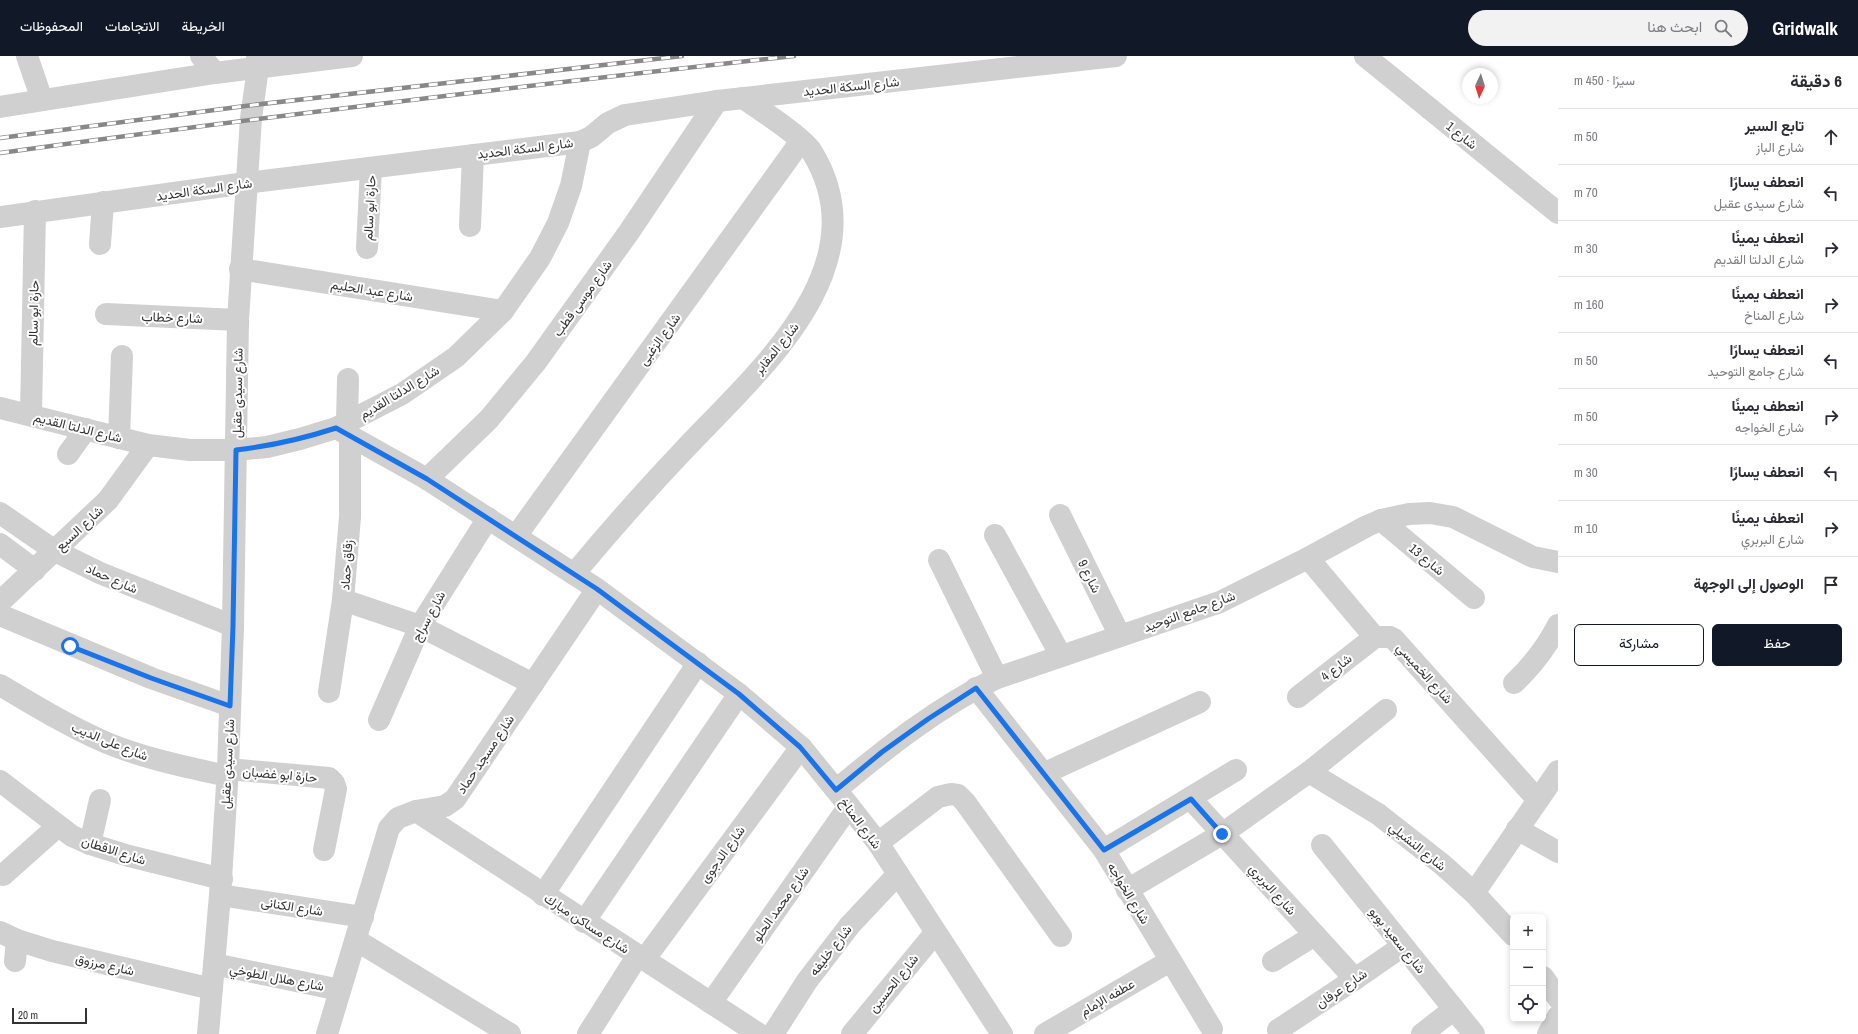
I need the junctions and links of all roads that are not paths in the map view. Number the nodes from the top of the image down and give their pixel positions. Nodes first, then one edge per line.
1 (27, 56) edge
2 (201, 56) edge
3 (352, 56) edge
4 (1116, 56) edge
5 (1365, 56) edge
6 (257, 62) edge
7 (215, 73) junction
8 (743, 98) junction
9 (42, 100) junction
10 (717, 101) junction
11 (0, 107) edge
12 (801, 141) junction
13 (580, 142) junction
14 (473, 155) junction
15 (371, 168) junction
16 (246, 183) junction
17 (102, 202) junction
18 (35, 211) junction
19 (1558, 213) edge
20 (0, 217) edge
21 (470, 226) dead end
22 (100, 244) dead end
23 (367, 248) dead end
24 (240, 269) junction
25 (503, 311) junction
26 (106, 314) dead end
27 (238, 320) junction
28 (122, 356) dead end
29 (348, 379) dead end
30 (0, 408) edge
31 (31, 416) junction
32 (344, 428) junction
33 (86, 429) junction
34 (119, 438) junction
35 (148, 445) junction
36 (236, 450) junction
37 (68, 454) dead end
38 (427, 479) junction
39 (0, 513) edge
40 (1060, 515) dead end
41 (488, 518) junction
42 (1381, 520) junction
43 (995, 535) dead end
44 (516, 536) junction
45 (0, 544) edge
46 (55, 551) junction
47 (1308, 558) junction
48 (939, 560) dead end
49 (1558, 562) edge
50 (34, 570) junction
51 (574, 574) junction
52 (597, 589) junction
53 (1474, 598) dead end
54 (343, 600) junction
55 (0, 602) edge
56 (0, 616) edge
57 (1558, 625) edge
58 (233, 626) junction
59 (420, 626) junction
60 (1120, 636) junction
61 (1375, 637) junction
62 (1061, 656) junction
63 (698, 663) junction
64 (997, 678) junction
65 (1514, 683) dead end
66 (533, 684) junction
67 (0, 685) edge
68 (976, 688) junction
69 (329, 692) dead end
70 (739, 694) junction
71 (1298, 697) dead end
72 (1200, 702) dead end
73 (230, 706) junction
74 (1386, 710) dead end
75 (379, 720) dead end
76 (800, 747) junction
77 (1236, 770) dead end
78 (1558, 771) edge
79 (1309, 772) junction
80 (228, 773) junction
81 (1045, 773) junction
82 (0, 781) edge
83 (843, 798) junction
84 (1191, 799) junction
85 (1537, 799) junction
86 (100, 800) dead end
87 (416, 811) junction
88 (58, 826) junction
89 (1517, 829) junction
90 (1222, 834) junction
91 (90, 844) junction
92 (878, 844) junction
93 (1322, 845) dead end
94 (324, 850) dead end
95 (1104, 850) junction
96 (1558, 852) edge
97 (898, 874) junction
98 (3, 875) dead end
99 (221, 887) junction
100 (1127, 890) junction
101 (1474, 893) junction
102 (543, 895) junction
103 (363, 916) junction
104 (584, 922) junction
105 (1510, 932) edge
106 (935, 933) junction
107 (1314, 935) junction
108 (1061, 936) dead end
109 (356, 940) junction
110 (11, 944) edge
111 (1403, 946) junction
112 (641, 958) junction
113 (1170, 961) junction
114 (1273, 961) dead end
115 (214, 964) junction
116 (1355, 979) junction
117 (1546, 981) edge
118 (212, 989) junction
119 (340, 990) junction
120 (1558, 998) edge
121 (711, 1003) junction
122 (1454, 1009) junction
123 (1558, 1016) edge
124 (1212, 1029) dead end
125 (1278, 1030) dead end
126 (209, 1034) edge
127 (327, 1034) edge
128 (510, 1034) edge
129 (588, 1034) edge
130 (759, 1034) edge
131 (773, 1034) edge
132 (852, 1034) edge
133 (1002, 1034) edge
134 (1045, 1034) edge
135 (1422, 1034) edge
136 (1474, 1034) edge
137 (1548, 1034) edge

1 - 9 street
2 - 7 street
3 - 6 street
4 - 8 street, شارع السكة الحديد
5 - 19 street, شارع 1
6 - 7 street
6 - 16 street, شارع سيدى عقيل
7 - 9 street
8 - 10 street, شارع السكة الحديد
8 - 12 street, شارع المقابر
9 - 11 street
10 - 13 street, شارع السكة الحديد
10 - 38 street, شارع موسى قطب
12 - 44 street, شارع الزغبى
12 - 51 street, شارع المقابر
13 - 14 street, شارع السكة الحديد
13 - 25 street, شارع الدلتا القديم
14 - 15 street, شارع السكة الحديد
14 - 21 street
15 - 16 street, شارع السكة الحديد
15 - 23 street, حارة ابو سالم
16 - 17 street, شارع السكة الحديد
16 - 24 street, شارع سيدى عقيل
17 - 18 street, شارع السكة الحديد
17 - 22 street
18 - 20 street, شارع السكة الحديد
18 - 31 street, حارة ابو سالم
24 - 25 street, شارع عبد الحليم
24 - 27 street, شارع سيدى عقيل
25 - 32 street, شارع الدلتا القديم
26 - 27 street, شارع خطاب
27 - 36 street, شارع سيدى عقيل
28 - 34 street
29 - 32 street, زقاق حماد
30 - 31 street, شارع الدلتا القديم
31 - 33 street, شارع الدلتا القديم
32 - 36 street, شارع الدلتا القديم
32 - 38 street, شارع المناخ
32 - 54 street, زقاق حماد
33 - 34 street, شارع الدلتا القديم
33 - 37 street
34 - 35 street, شارع الدلتا القديم
35 - 36 street, شارع الدلتا القديم
35 - 46 street, شارع السبع
36 - 58 street, شارع سيدى عقيل
38 - 41 street, شارع المناخ
39 - 46 street, شارع حماد
40 - 60 street, شارع 9
41 - 44 street, شارع المناخ
41 - 59 street, شارع سراج
42 - 47 street, شارع جامع التوحيد
42 - 49 street, شارع جامع التوحيد
42 - 53 street, شارع 13
43 - 62 street
44 - 51 street, شارع المناخ
45 - 50 street
46 - 50 street, شارع السبع
46 - 58 street, شارع حماد
47 - 60 street, شارع جامع التوحيد
47 - 61 street
48 - 64 street
50 - 55 street, شارع السبع
51 - 52 street, شارع المناخ
52 - 63 street, شارع المناخ
52 - 66 street, شارع مسجد حماد
54 - 59 street
54 - 69 street, زقاق حماد
56 - 73 street
57 - 65 street
58 - 73 street, شارع سيدى عقيل
59 - 66 street
59 - 75 street, شارع سراج
60 - 62 street, شارع جامع التوحيد
61 - 71 street, شارع 4
61 - 85 street, شارع الخميسي
62 - 64 street, شارع جامع التوحيد
63 - 70 street, شارع المناخ
63 - 102 street
64 - 68 street, شارع جامع التوحيد
66 - 87 street, شارع مسجد حماد
67 - 80 street, شارع على الديب
68 - 81 street, شارع الخواجه
68 - 83 street, شارع جامع التوحيد
70 - 76 street, شارع المناخ
70 - 104 street
72 - 81 street
73 - 80 street, شارع سيدى عقيل
74 - 79 street
76 - 83 street, شارع المناخ
76 - 112 street, شارع الدجوى
77 - 84 street
78 - 85 street
79 - 90 street
79 - 101 street, شارع النشيلي
80 - 94 street, حارة ابو غضبان
80 - 99 street, شارع سيدى عقيل
81 - 95 street, شارع الخواجه
82 - 88 street, شارع الاقطان
83 - 92 street, شارع المناخ
83 - 121 street, شارع محمد الحلو
84 - 90 street, شارع البربري
84 - 95 street
85 - 89 street
86 - 91 street
87 - 102 street, شارع مساكن مبارك
87 - 103 street, شارع مسجد حماد
88 - 91 street, شارع الاقطان
88 - 98 street
89 - 96 street
89 - 101 street
90 - 100 street
90 - 107 street, شارع البربري
91 - 99 street, شارع الاقطان
92 - 97 street, شارع المناخ
92 - 108 street
93 - 111 street, شارع سعيد بوبو
95 - 100 street, شارع الخواجه
97 - 106 street, شارع المناخ
97 - 131 street, شارع خليفه
99 - 103 street, شارع الكنانى
99 - 115 street, شارع سيدى عقيل
100 - 113 street, شارع الخواجه
101 - 105 street, شارع النشيلي
102 - 104 street, شارع مساكن مبارك
103 - 109 street, شارع مسجد حماد
104 - 112 street, شارع مساكن مبارك
106 - 132 street, شارع الحسين
106 - 133 street, شارع المناخ
107 - 114 street
107 - 116 street, شارع البربري
109 - 119 street, شارع مسجد حماد
109 - 128 street
110 - 118 street, شارع مرزوق
111 - 116 street, شارع عرفان
111 - 122 street, شارع سعيد بوبو
112 - 121 street, شارع مساكن مبارك
112 - 129 street, شارع الدجوى
113 - 124 street, شارع الخواجه
113 - 134 street, عطفه الإمام
115 - 118 street, شارع سيدى عقيل
115 - 119 street, شارع هلال الطوخي
116 - 125 street, شارع عرفان
117 - 120 street
118 - 126 street, شارع سيدى عقيل
119 - 127 street, شارع مسجد حماد
121 - 130 street, شارع مساكن مبارك
122 - 135 street
122 - 136 street, شارع سعيد بوبو
123 - 137 street

